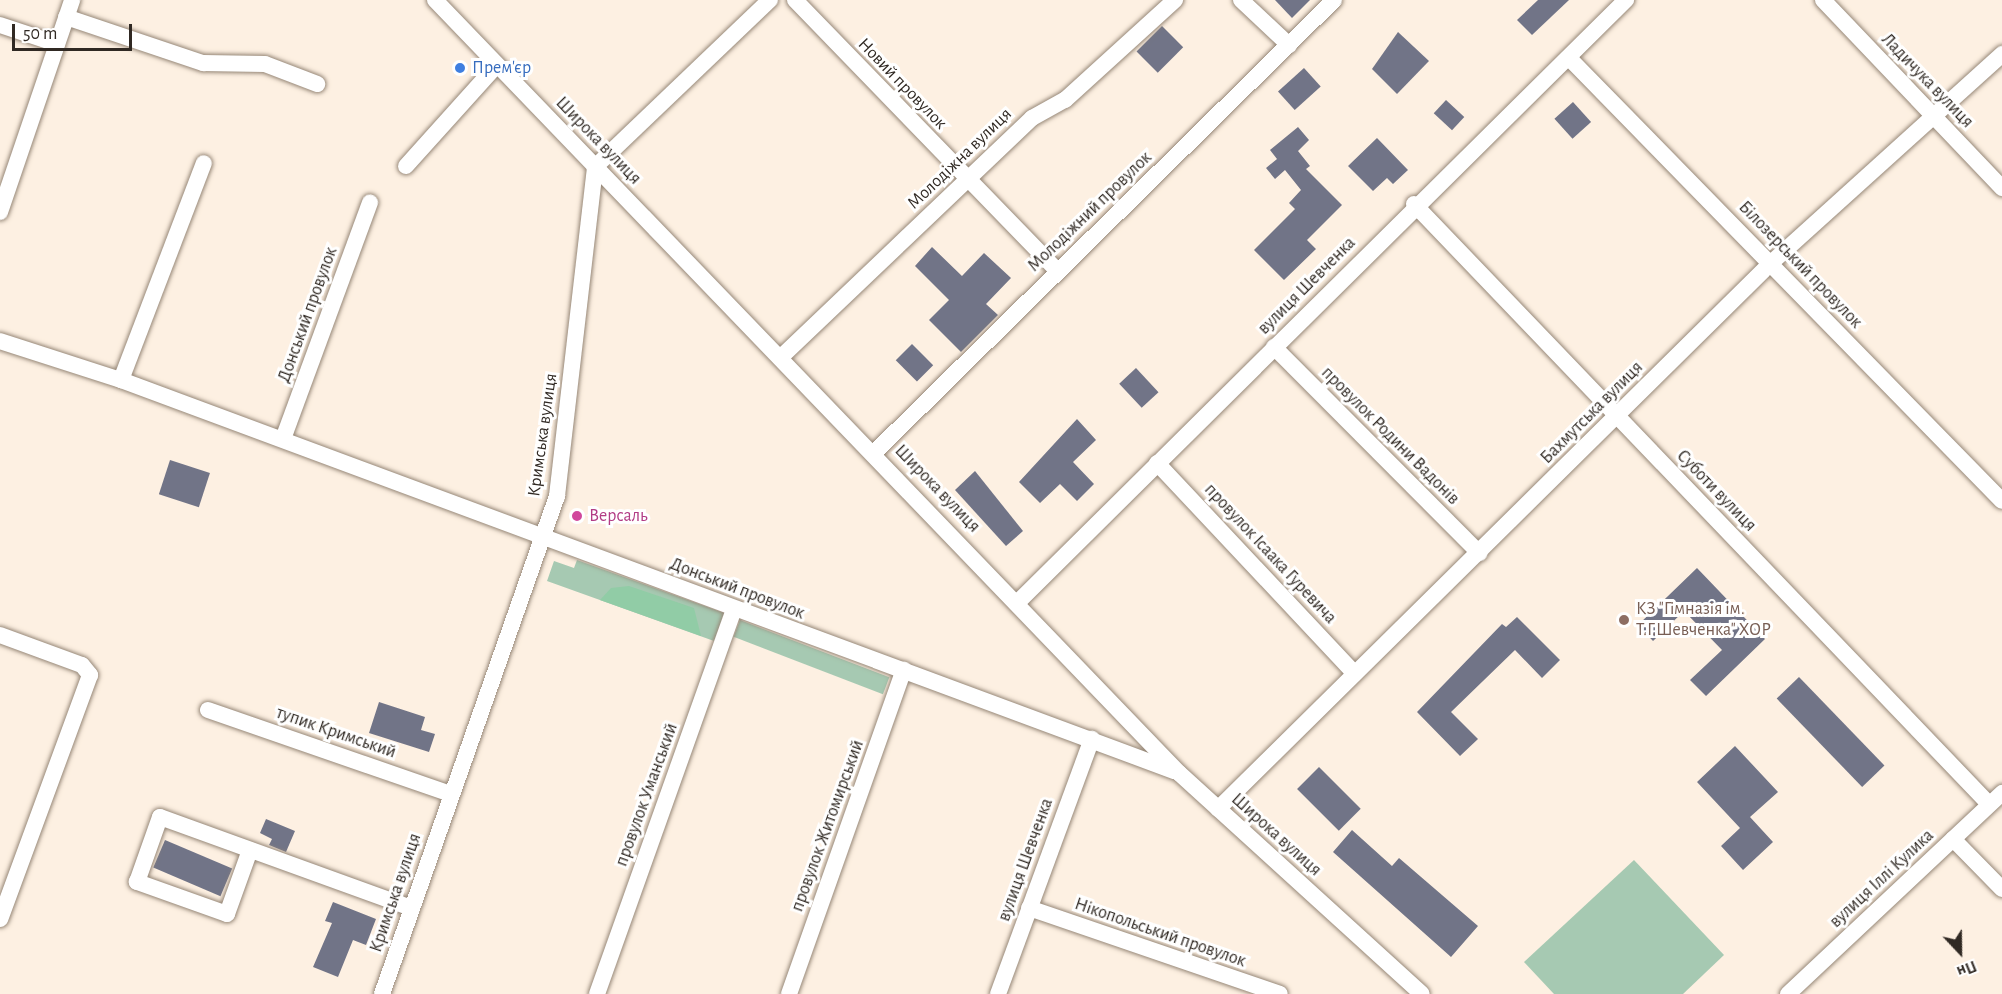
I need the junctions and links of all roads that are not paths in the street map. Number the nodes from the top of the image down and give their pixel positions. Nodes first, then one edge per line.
1 (72, 0) edge
2 (435, 0) edge
3 (770, 0) edge
4 (795, 0) edge
5 (1175, 0) edge
6 (1241, 0) edge
7 (1334, 0) edge
8 (1626, 0) edge
9 (1823, 0) edge
10 (66, 17) junction
11 (0, 25) edge
12 (57, 44) junction
13 (1289, 45) junction
14 (2002, 54) edge
15 (1569, 58) junction
16 (497, 65) junction
17 (317, 84) dead end
18 (1935, 118) junction
19 (204, 164) dead end
20 (406, 166) dead end
21 (595, 167) junction
22 (967, 180) junction
23 (2002, 188) edge
24 (370, 203) dead end
25 (1414, 204) junction
26 (0, 212) edge
27 (1771, 263) junction
28 (1058, 271) junction
29 (0, 341) edge
30 (1274, 347) junction
31 (780, 358) junction
32 (121, 380) junction
33 (1617, 415) junction
34 (283, 439) junction
35 (875, 452) junction
36 (1156, 463) junction
37 (2002, 501) edge
38 (542, 535) junction
39 (1479, 553) junction
40 (1018, 602) junction
41 (734, 610) junction
42 (0, 635) edge
43 (904, 670) junction
44 (1354, 673) junction
45 (208, 710) dead end
46 (1092, 739) junction
47 (1179, 773) junction
48 (2002, 793) edge
49 (450, 794) junction
50 (1989, 804) junction
51 (1218, 809) junction
52 (1953, 839) junction
53 (250, 850) junction
54 (2002, 889) edge
55 (412, 908) junction
56 (1029, 908) junction
57 (0, 920) edge
58 (382, 994) edge
59 (597, 994) edge
60 (789, 994) edge
61 (998, 994) edge
62 (1280, 994) edge
63 (1422, 994) edge
64 (1788, 994) edge

1 - 10 street
2 - 16 street, Широка вулиця
3 - 21 street
4 - 22 street, Новий провулок
5 - 22 street, Молодіжна вулиця
6 - 13 street
7 - 13 street, Молодіжний провулок
8 - 15 street, вулиця Шевченка
9 - 18 street, Ладичука вулиця
10 - 12 street
10 - 17 street
11 - 12 street
12 - 26 street
13 - 28 street, Молодіжний провулок
14 - 18 street, Бахмутська вулиця
15 - 25 street, вулиця Шевченка
15 - 27 street, Білозерський провулок
16 - 20 street
16 - 21 street, Широка вулиця
18 - 23 street, Ладичука вулиця
18 - 27 street, Бахмутська вулиця
19 - 32 street
21 - 31 street, Широка вулиця
21 - 38 street, Кримська вулиця
22 - 28 street, Новий провулок
22 - 31 street, Молодіжна вулиця
24 - 34 street, Донський провулок
25 - 30 street, вулиця Шевченка
25 - 33 street, Суботи вулиця
27 - 33 street, Бахмутська вулиця
27 - 37 street, Білозерський провулок
28 - 35 street, Молодіжний провулок
29 - 32 street, Донський провулок
30 - 36 street, вулиця Шевченка
30 - 39 street, провулок Родини Вадонів
31 - 35 street, Широка вулиця
32 - 34 street, Донський провулок
33 - 39 street, Бахмутська вулиця
33 - 50 street, Суботи вулиця
34 - 38 street, Донський провулок
35 - 40 street, Широка вулиця
36 - 40 street, вулиця Шевченка
36 - 44 street, провулок Ісаака Гуревича
38 - 41 street, Донський провулок
38 - 49 street, Кримська вулиця
39 - 44 street, Бахмутська вулиця
40 - 47 street, Широка вулиця
41 - 43 street, Донський провулок
41 - 59 street, провулок Уманський
42 - 57 street
43 - 46 street, Донський провулок
43 - 60 street, провулок Житомирський
44 - 51 street, Бахмутська вулиця
45 - 49 street, тупик Кримський
46 - 47 street, Донський провулок
46 - 56 street, вулиця Шевченка
47 - 51 street, Широка вулиця
48 - 50 street, вулиця Іллі Кулика
49 - 55 street, Кримська вулиця
50 - 52 street, вулиця Іллі Кулика
51 - 63 street, Широка вулиця
52 - 54 street
52 - 64 street, вулиця Іллі Кулика
53 - 53 street
53 - 55 street
55 - 58 street, Кримська вулиця
56 - 61 street, вулиця Шевченка
56 - 62 street, Нікопольський провулок

